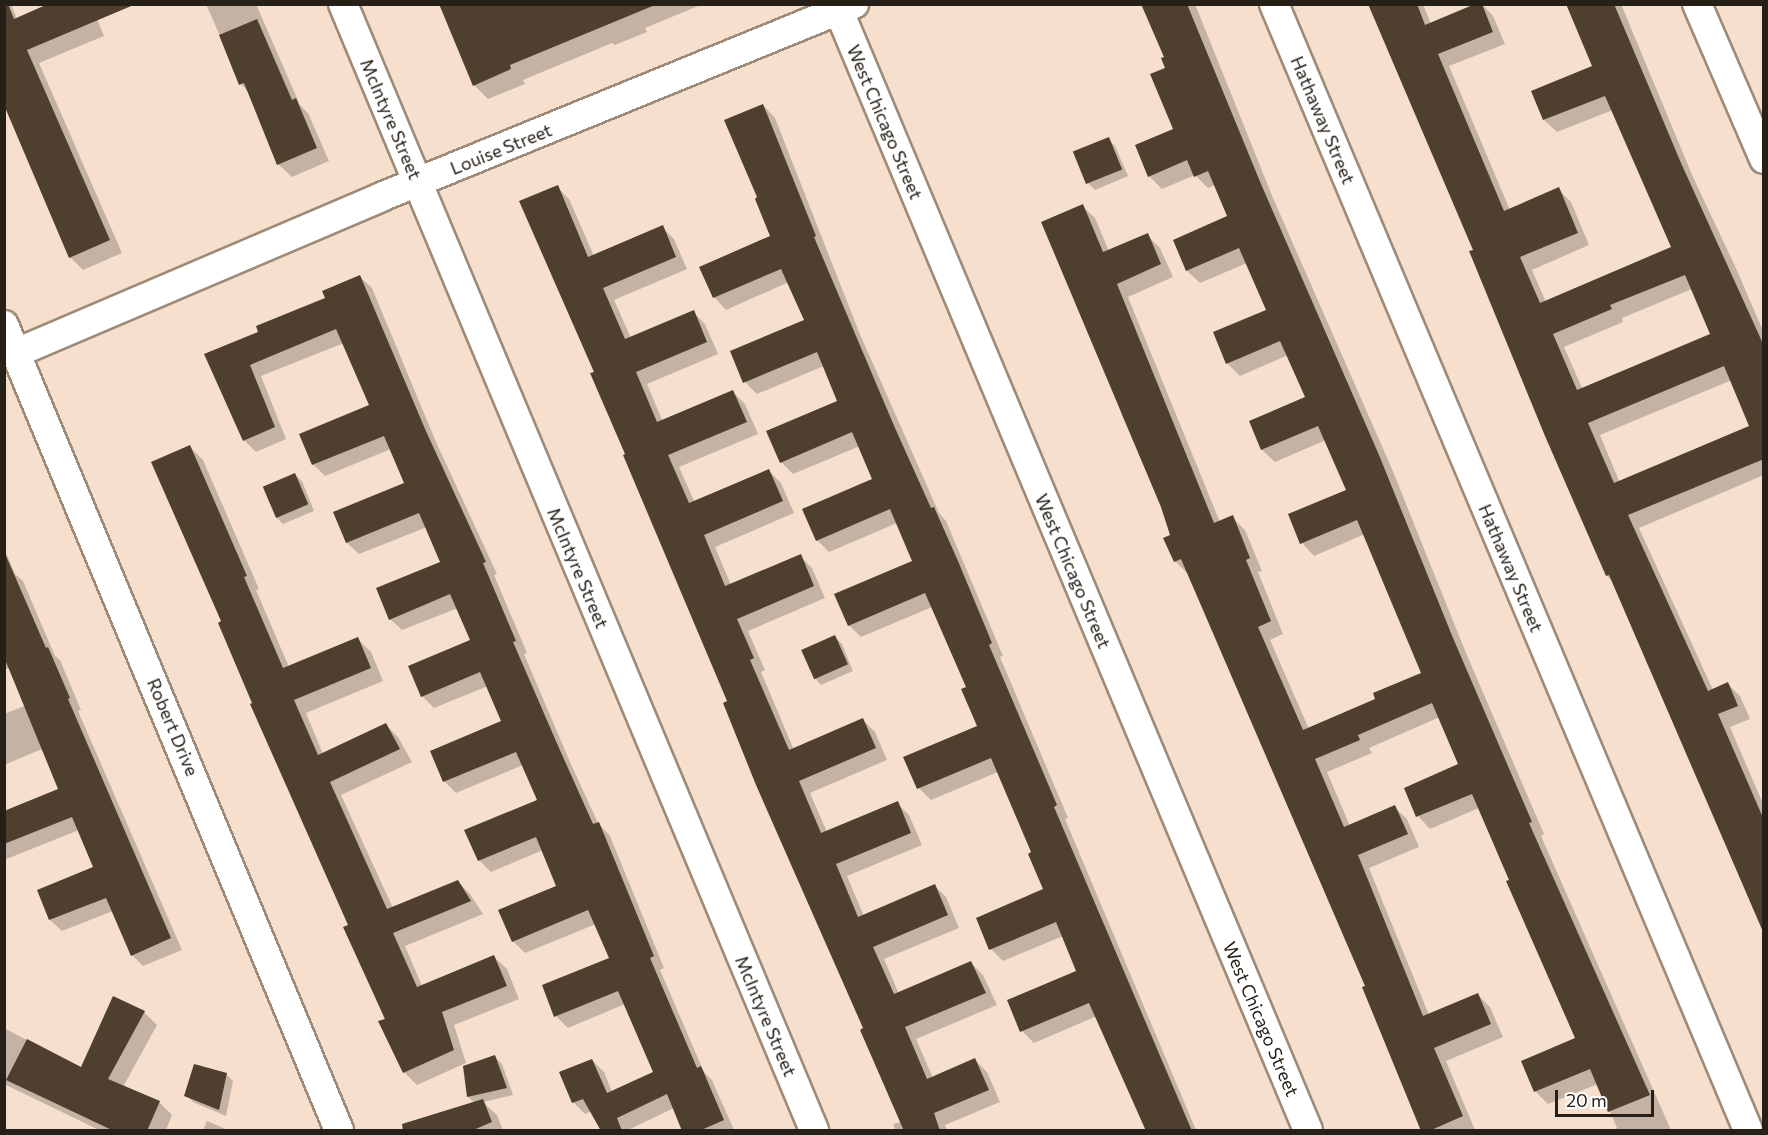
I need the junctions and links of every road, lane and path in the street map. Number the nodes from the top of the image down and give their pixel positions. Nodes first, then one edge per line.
1 (343, 4) edge
2 (1274, 4) edge
3 (1697, 4) edge
4 (843, 7) edge
5 (1764, 159) edge
6 (417, 183) junction
7 (4, 325) edge
8 (16, 353) junction
9 (339, 1131) edge
10 (814, 1131) edge
11 (1308, 1131) edge
12 (1748, 1131) edge

1 - 6 street, McIntyre Street
2 - 12 street, Hathaway Street
3 - 5 street
4 - 6 street, Louise Street
4 - 11 street, West Chicago Street
6 - 8 street, Louise Street
6 - 10 street, McIntyre Street
7 - 8 street, Robert Drive
8 - 9 street, Robert Drive

